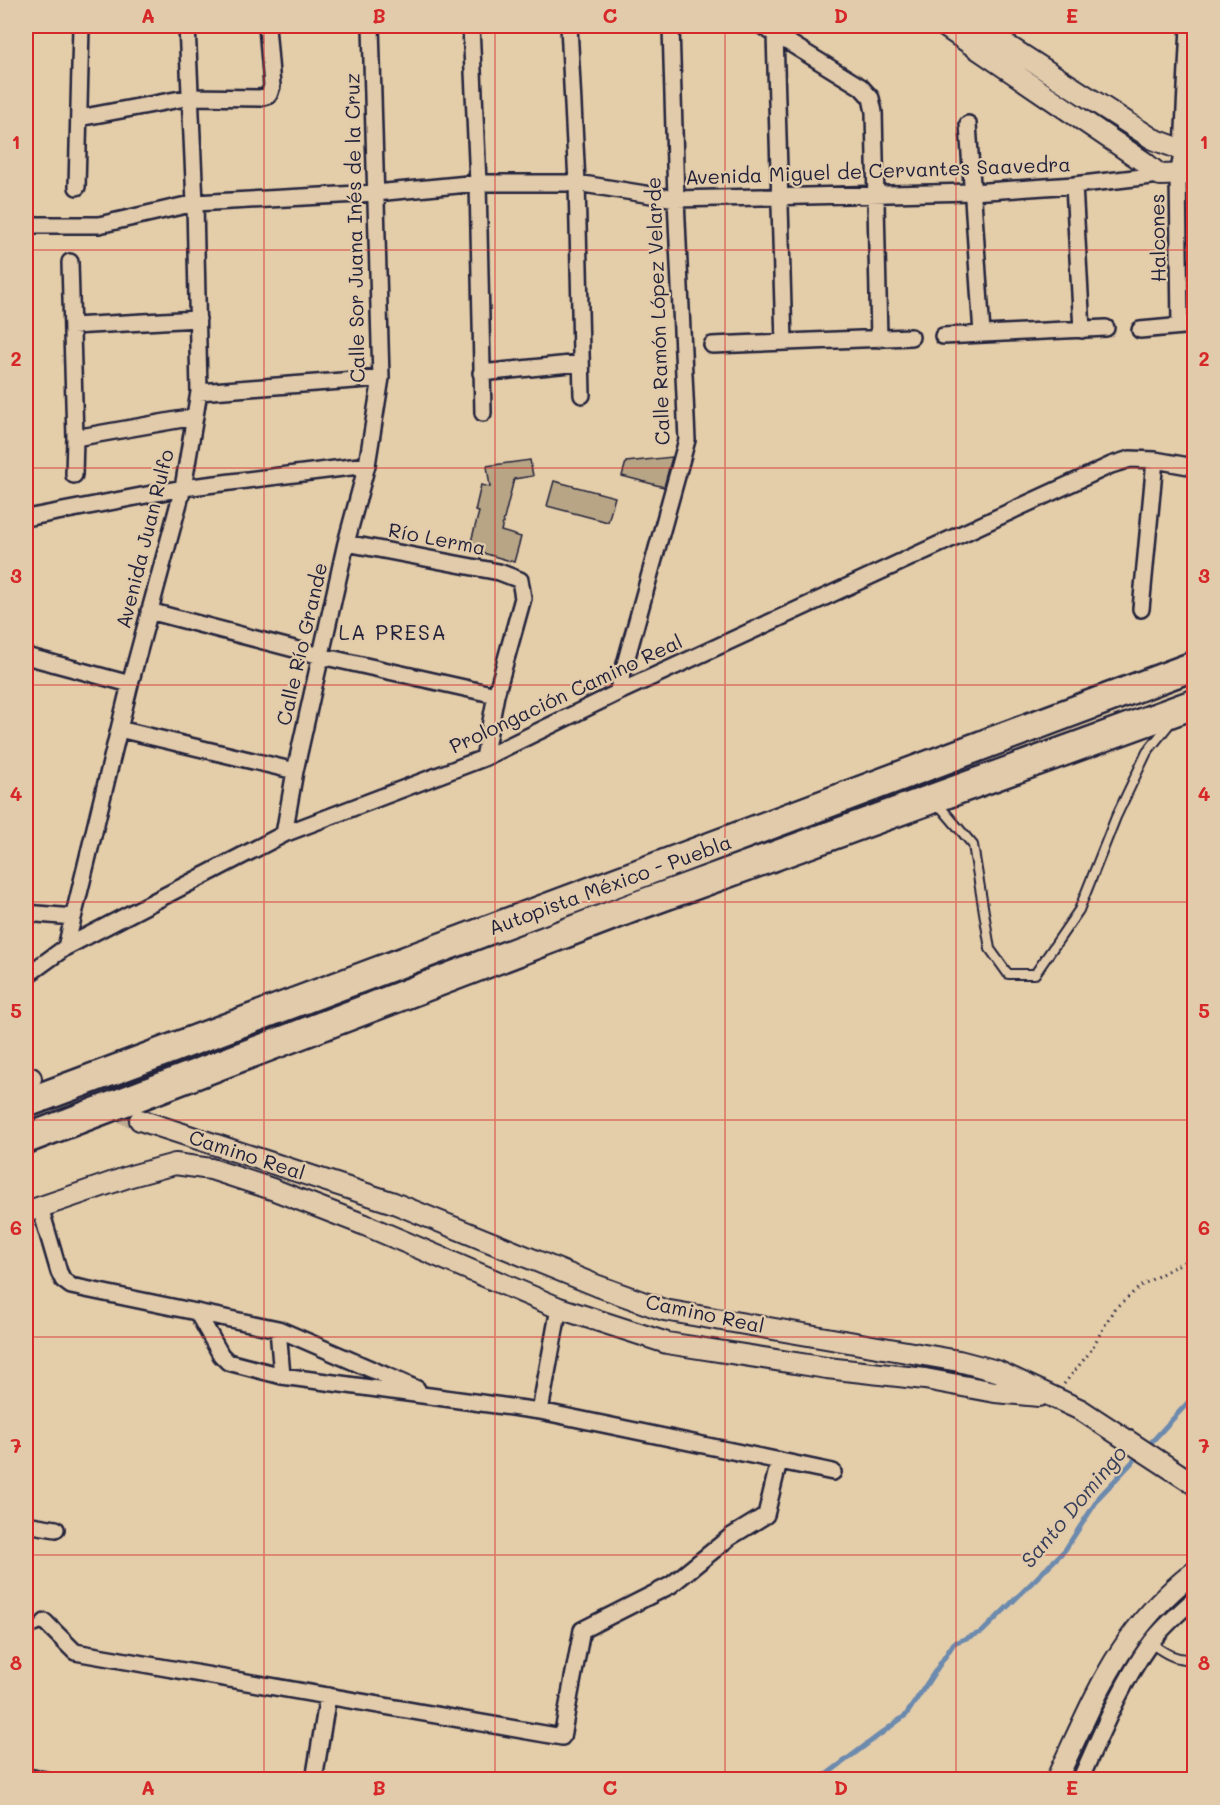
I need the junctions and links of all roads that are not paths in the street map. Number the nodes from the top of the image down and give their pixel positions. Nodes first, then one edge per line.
1 (81, 26) edge
2 (187, 26) edge
3 (267, 26) edge
4 (371, 26) edge
5 (471, 26) edge
6 (569, 26) edge
7 (671, 26) edge
8 (762, 26) edge
9 (944, 26) edge
10 (1189, 26) edge
11 (975, 30) edge
12 (776, 34) junction
13 (191, 97) junction
14 (79, 118) junction
15 (968, 124) dead end
16 (1153, 139) junction
17 (1183, 148) edge
18 (1144, 162) junction
19 (1177, 175) edge
20 (478, 183) junction
21 (577, 183) junction
22 (1074, 185) junction
23 (77, 187) dead end
24 (972, 192) junction
25 (376, 193) junction
26 (876, 195) junction
27 (781, 196) junction
28 (676, 199) junction
29 (195, 203) junction
30 (26, 225) edge
31 (70, 262) dead end
32 (198, 319) junction
33 (1187, 325) edge
34 (72, 326) junction
35 (1106, 328) dead end
36 (1082, 330) junction
37 (1140, 330) dead end
38 (982, 334) junction
39 (943, 336) dead end
40 (911, 337) dead end
41 (879, 339) junction
42 (784, 342) junction
43 (712, 345) dead end
44 (580, 363) junction
45 (481, 373) junction
46 (381, 378) junction
47 (199, 392) junction
48 (582, 395) dead end
49 (483, 413) dead end
50 (194, 417) junction
51 (75, 438) junction
52 (1155, 460) junction
53 (367, 465) junction
54 (1194, 467) edge
55 (74, 475) dead end
56 (183, 488) junction
57 (26, 518) edge
58 (346, 543) junction
59 (1142, 609) dead end
60 (149, 611) junction
61 (26, 656) edge
62 (321, 656) junction
63 (1194, 666) edge
64 (130, 684) junction
65 (617, 693) junction
66 (496, 695) junction
67 (1188, 706) edge
68 (119, 729) junction
69 (484, 758) junction
70 (295, 771) junction
71 (933, 798) junction
72 (284, 834) junction
73 (26, 913) edge
74 (73, 917) junction
75 (66, 947) junction
76 (26, 976) edge
77 (27, 1086) edge
78 (140, 1120) tunnel mouth
79 (26, 1139) edge
80 (33, 1209) edge
81 (559, 1308) junction
82 (196, 1312) junction
83 (278, 1329) junction
84 (282, 1376) junction
85 (433, 1396) junction
86 (1053, 1397) junction
87 (540, 1411) junction
88 (779, 1461) junction
89 (833, 1472) dead end
90 (1194, 1484) edge
91 (26, 1524) edge
92 (56, 1529) dead end
93 (1194, 1572) edge
94 (1194, 1599) edge
95 (45, 1622) joint
96 (26, 1631) edge
97 (1151, 1643) junction
98 (1194, 1659) edge
99 (328, 1696) junction
100 (26, 1777) edge
101 (45, 1779) edge
102 (314, 1779) edge
103 (1056, 1779) edge
104 (1080, 1779) edge

1 - 14 street
2 - 13 street, Avenida Juan Rulfo
3 - 13 street
4 - 25 street, Calle Sor Juana Inés de la Cruz
5 - 20 street
6 - 21 street
7 - 28 street, Calle Ramón López Velarde
8 - 12 street
9 - 11 street
10 - 17 street, Halcones
11 - 16 street
11 - 18 street
12 - 26 street
12 - 27 street
13 - 14 street
13 - 29 street, Avenida Juan Rulfo
14 - 23 street
15 - 24 street
16 - 17 street
16 - 18 street
17 - 19 street, Halcones
18 - 19 street
19 - 22 street, Avenida Miguel de Cervantes Saavedra
19 - 33 street, Halcones
20 - 21 street, Avenida Miguel de Cervantes Saavedra
20 - 25 street, Avenida Miguel de Cervantes Saavedra
20 - 45 street
21 - 28 street, Avenida Miguel de Cervantes Saavedra
21 - 44 street
22 - 24 street, Avenida Miguel de Cervantes Saavedra
22 - 36 street
24 - 26 street, Avenida Miguel de Cervantes Saavedra
24 - 38 street
25 - 29 street, Avenida Miguel de Cervantes Saavedra
25 - 46 street, Calle Sor Juana Inés de la Cruz
26 - 27 street, Avenida Miguel de Cervantes Saavedra
26 - 41 street
27 - 28 street, Avenida Miguel de Cervantes Saavedra
27 - 42 street
28 - 65 street, Calle Ramón López Velarde
29 - 30 street, Avenida Miguel de Cervantes Saavedra
29 - 32 street, Avenida Juan Rulfo
31 - 34 street
32 - 34 street
32 - 47 street, Avenida Juan Rulfo
33 - 37 street
34 - 51 street
35 - 36 street
36 - 38 street
38 - 39 street
40 - 41 street
41 - 42 street
42 - 43 street
44 - 45 street
44 - 48 street
45 - 49 street
46 - 47 street
46 - 53 street, Calle Sor Juana Inés de la Cruz
47 - 50 street, Avenida Juan Rulfo
50 - 51 street
50 - 56 street, Avenida Juan Rulfo
51 - 55 street
52 - 54 street
52 - 59 street
52 - 65 street, Prolongación Camino Real
53 - 56 street
53 - 58 street, Calle Río Grande
56 - 57 street
56 - 60 street, Avenida Juan Rulfo
58 - 62 street, Calle Río Grande
58 - 66 street, Río Lerma
60 - 62 street
60 - 64 street, Avenida Juan Rulfo
61 - 64 street
62 - 66 street
62 - 70 street, Calle Río Grande
63 - 77 highway, Autopista México - Puebla
64 - 68 street, Avenida Juan Rulfo
65 - 69 street, Prolongación Camino Real
66 - 69 street
67 - 71 highway, Autopista México - Puebla
67 - 71 lane
68 - 70 street
68 - 74 street, Avenida Juan Rulfo
69 - 72 street, Prolongación Camino Real
70 - 72 street, Calle Río Grande
71 - 79 highway, Autopista México - Puebla
72 - 75 street, Prolongación Camino Real
73 - 74 street
74 - 75 street, Avenida Juan Rulfo
75 - 76 street, Prolongación Camino Real
78 - 86 street, Camino Real
80 - 81 street
80 - 82 street
81 - 86 street
81 - 87 street
82 - 83 street
82 - 84 street
83 - 84 street
83 - 85 street
84 - 85 street
85 - 87 street
86 - 90 street, Camino Real
87 - 88 street
88 - 89 street
88 - 99 street
91 - 92 street
93 - 103 street
94 - 97 street
95 - 96 lane
95 - 99 street
97 - 98 lane
97 - 104 street
99 - 102 street
100 - 101 street

